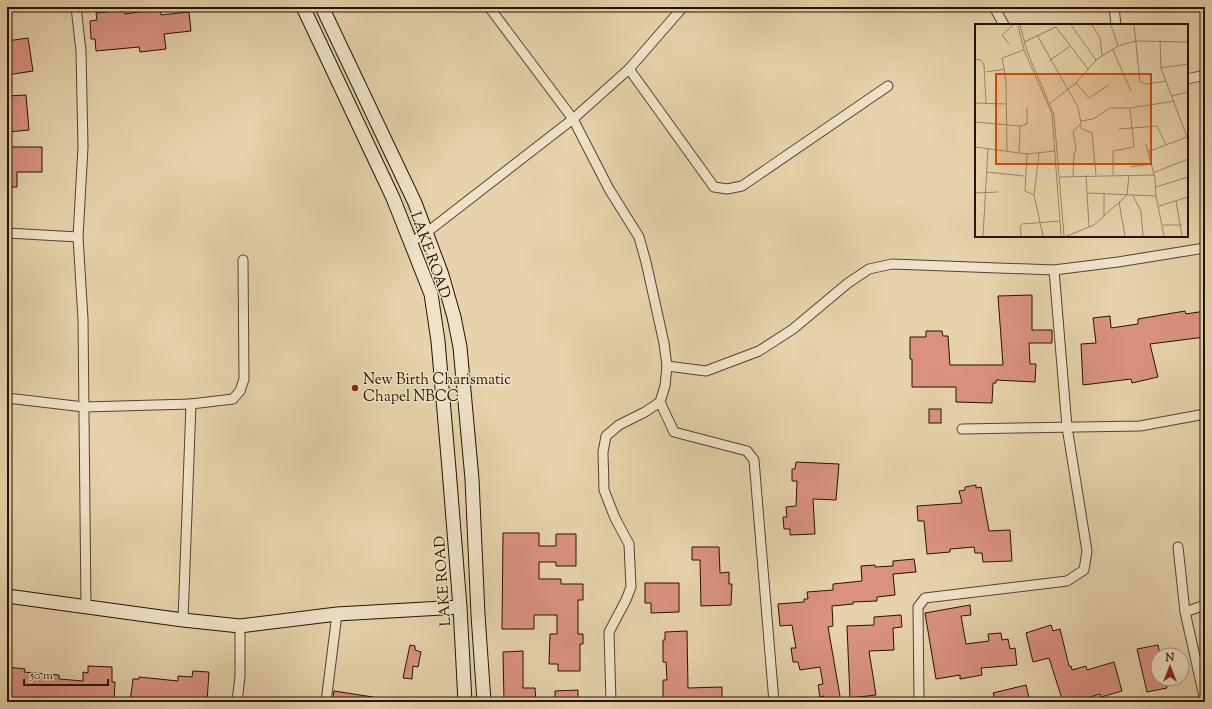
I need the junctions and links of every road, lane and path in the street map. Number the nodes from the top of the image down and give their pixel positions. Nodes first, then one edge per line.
1 (76, 7) edge
2 (303, 7) edge
3 (322, 7) edge
4 (490, 7) edge
5 (683, 7) edge
6 (994, 7) edge
7 (1114, 7) edge
8 (1003, 24) edge
9 (1116, 24) edge
10 (629, 69) junction
11 (1205, 75) edge
12 (1188, 79) edge
13 (888, 86) dead end
14 (572, 119) junction
15 (426, 232) junction
16 (7, 233) edge
17 (78, 238) junction
18 (411, 242) junction
19 (1205, 248) edge
20 (243, 260) dead end
21 (1054, 270) junction
22 (667, 366) junction
23 (7, 398) edge
24 (660, 402) junction
25 (191, 404) junction
26 (84, 407) junction
27 (1205, 414) edge
28 (1067, 427) junction
29 (962, 429) dead end
30 (1178, 547) dead end
31 (7, 596) edge
32 (1205, 605) edge
33 (86, 607) junction
34 (460, 607) junction
35 (1185, 612) junction
36 (337, 614) junction
37 (183, 620) junction
38 (240, 626) junction
39 (1205, 701) edge
40 (237, 702) edge
41 (326, 702) edge
42 (465, 702) edge
43 (484, 702) edge
44 (611, 702) edge
45 (774, 702) edge
46 (919, 702) edge

1 - 17 street
2 - 18 main road, LAKE ROAD
3 - 15 main road, LAKE ROAD
4 - 14 street
5 - 10 street
6 - 8 street
7 - 9 street
10 - 13 street
10 - 14 street
11 - 12 street
14 - 15 street
14 - 22 street
15 - 18 street
15 - 43 main road, LAKE ROAD
16 - 17 street
17 - 26 street
18 - 34 main road, LAKE ROAD
19 - 21 street
20 - 25 street
21 - 22 street
21 - 28 street
22 - 24 street
23 - 26 street
24 - 44 street
24 - 45 street
25 - 26 street
25 - 37 street
26 - 33 street
27 - 28 street
28 - 29 street
28 - 46 street
30 - 35 street
31 - 33 main road
32 - 35 street
33 - 37 main road
34 - 36 main road
34 - 42 main road, LAKE ROAD
35 - 39 street
36 - 38 main road
36 - 41 street
37 - 38 main road
38 - 40 street

